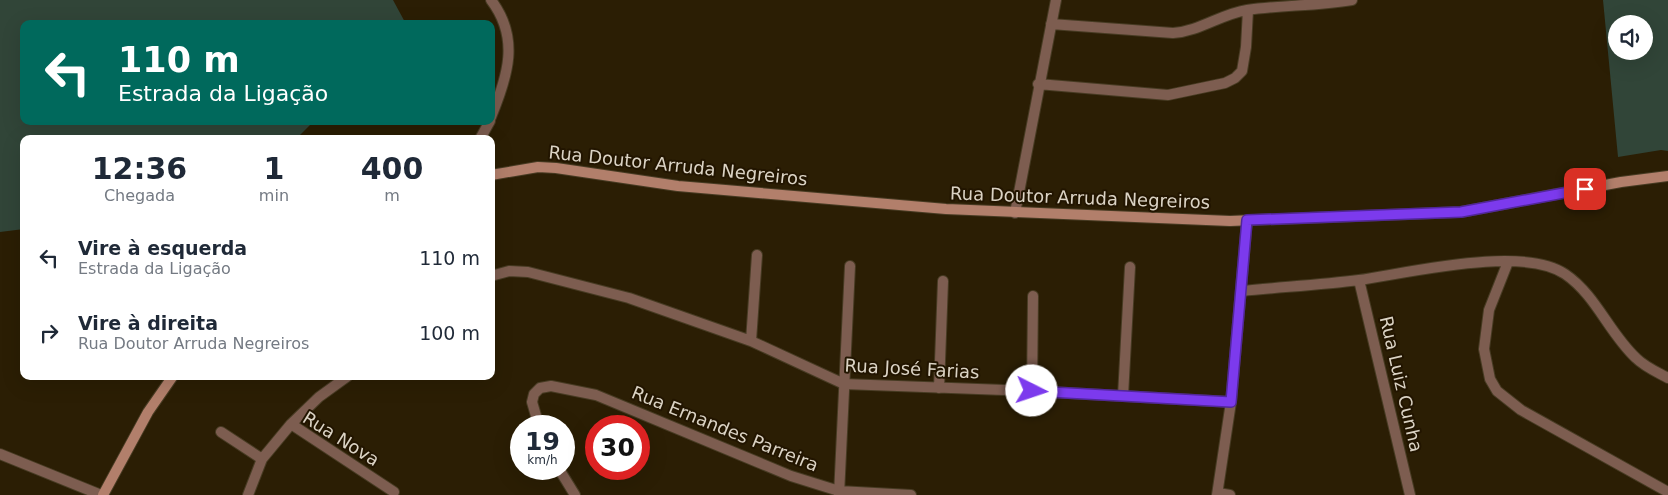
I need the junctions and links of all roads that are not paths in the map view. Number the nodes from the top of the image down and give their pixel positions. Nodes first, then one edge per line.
1 (491, 0) edge
2 (1056, 0) edge
3 (1352, 0) edge
4 (1248, 10) junction
5 (1051, 24) junction
6 (1038, 84) junction
7 (495, 105) edge
8 (495, 174) edge
9 (1668, 176) edge
10 (1015, 213) junction
11 (1247, 220) junction
12 (757, 255) dead end
13 (1508, 262) junction
14 (850, 266) dead end
15 (1130, 267) dead end
16 (495, 275) edge
17 (1359, 280) junction
18 (943, 281) dead end
19 (1242, 291) junction
20 (1033, 296) dead end
21 (751, 341) junction
22 (1668, 378) edge
23 (170, 380) edge
24 (342, 380) edge
25 (844, 384) junction
26 (939, 388) junction
27 (1032, 391) junction
28 (1123, 396) junction
29 (1231, 402) junction
30 (535, 415) edge
31 (292, 424) junction
32 (221, 432) dead end
33 (0, 454) edge
34 (262, 458) junction
35 (566, 480) edge
36 (394, 492) dead end
37 (1668, 492) edge
38 (839, 493) edge
39 (1218, 494) edge
40 (102, 495) edge
41 (248, 495) edge
42 (575, 495) edge
43 (911, 495) edge
44 (1230, 495) edge
45 (1410, 495) edge

1 - 7 street
2 - 5 street
3 - 4 street
4 - 5 street
4 - 6 street
5 - 6 street
6 - 10 street
8 - 10 street, Rua Doutor Arruda Negreiros
9 - 11 street, Rua Doutor Arruda Negreiros
10 - 11 street, Rua Doutor Arruda Negreiros
11 - 19 street
12 - 21 street
13 - 17 street
13 - 22 street
13 - 37 street
14 - 25 street
15 - 28 street
16 - 21 street, Rua José Farias
17 - 19 street
17 - 45 street, Rua Luiz Cunha
18 - 26 street
19 - 29 street
20 - 27 street
21 - 25 street, Rua José Farias
23 - 40 street
24 - 31 street
25 - 26 street, Rua José Farias
25 - 38 street
26 - 27 street, Rua José Farias
27 - 28 street, Rua José Farias
28 - 29 street, Rua José Farias
29 - 39 street
30 - 38 street, Rua Ernandes Parreira
31 - 34 street, Rua Nova
31 - 36 street, Rua Nova
32 - 34 street
33 - 40 street
34 - 41 street, Rua Nova
35 - 42 street
38 - 43 street, Rua Ernandes Parreira
39 - 44 street

